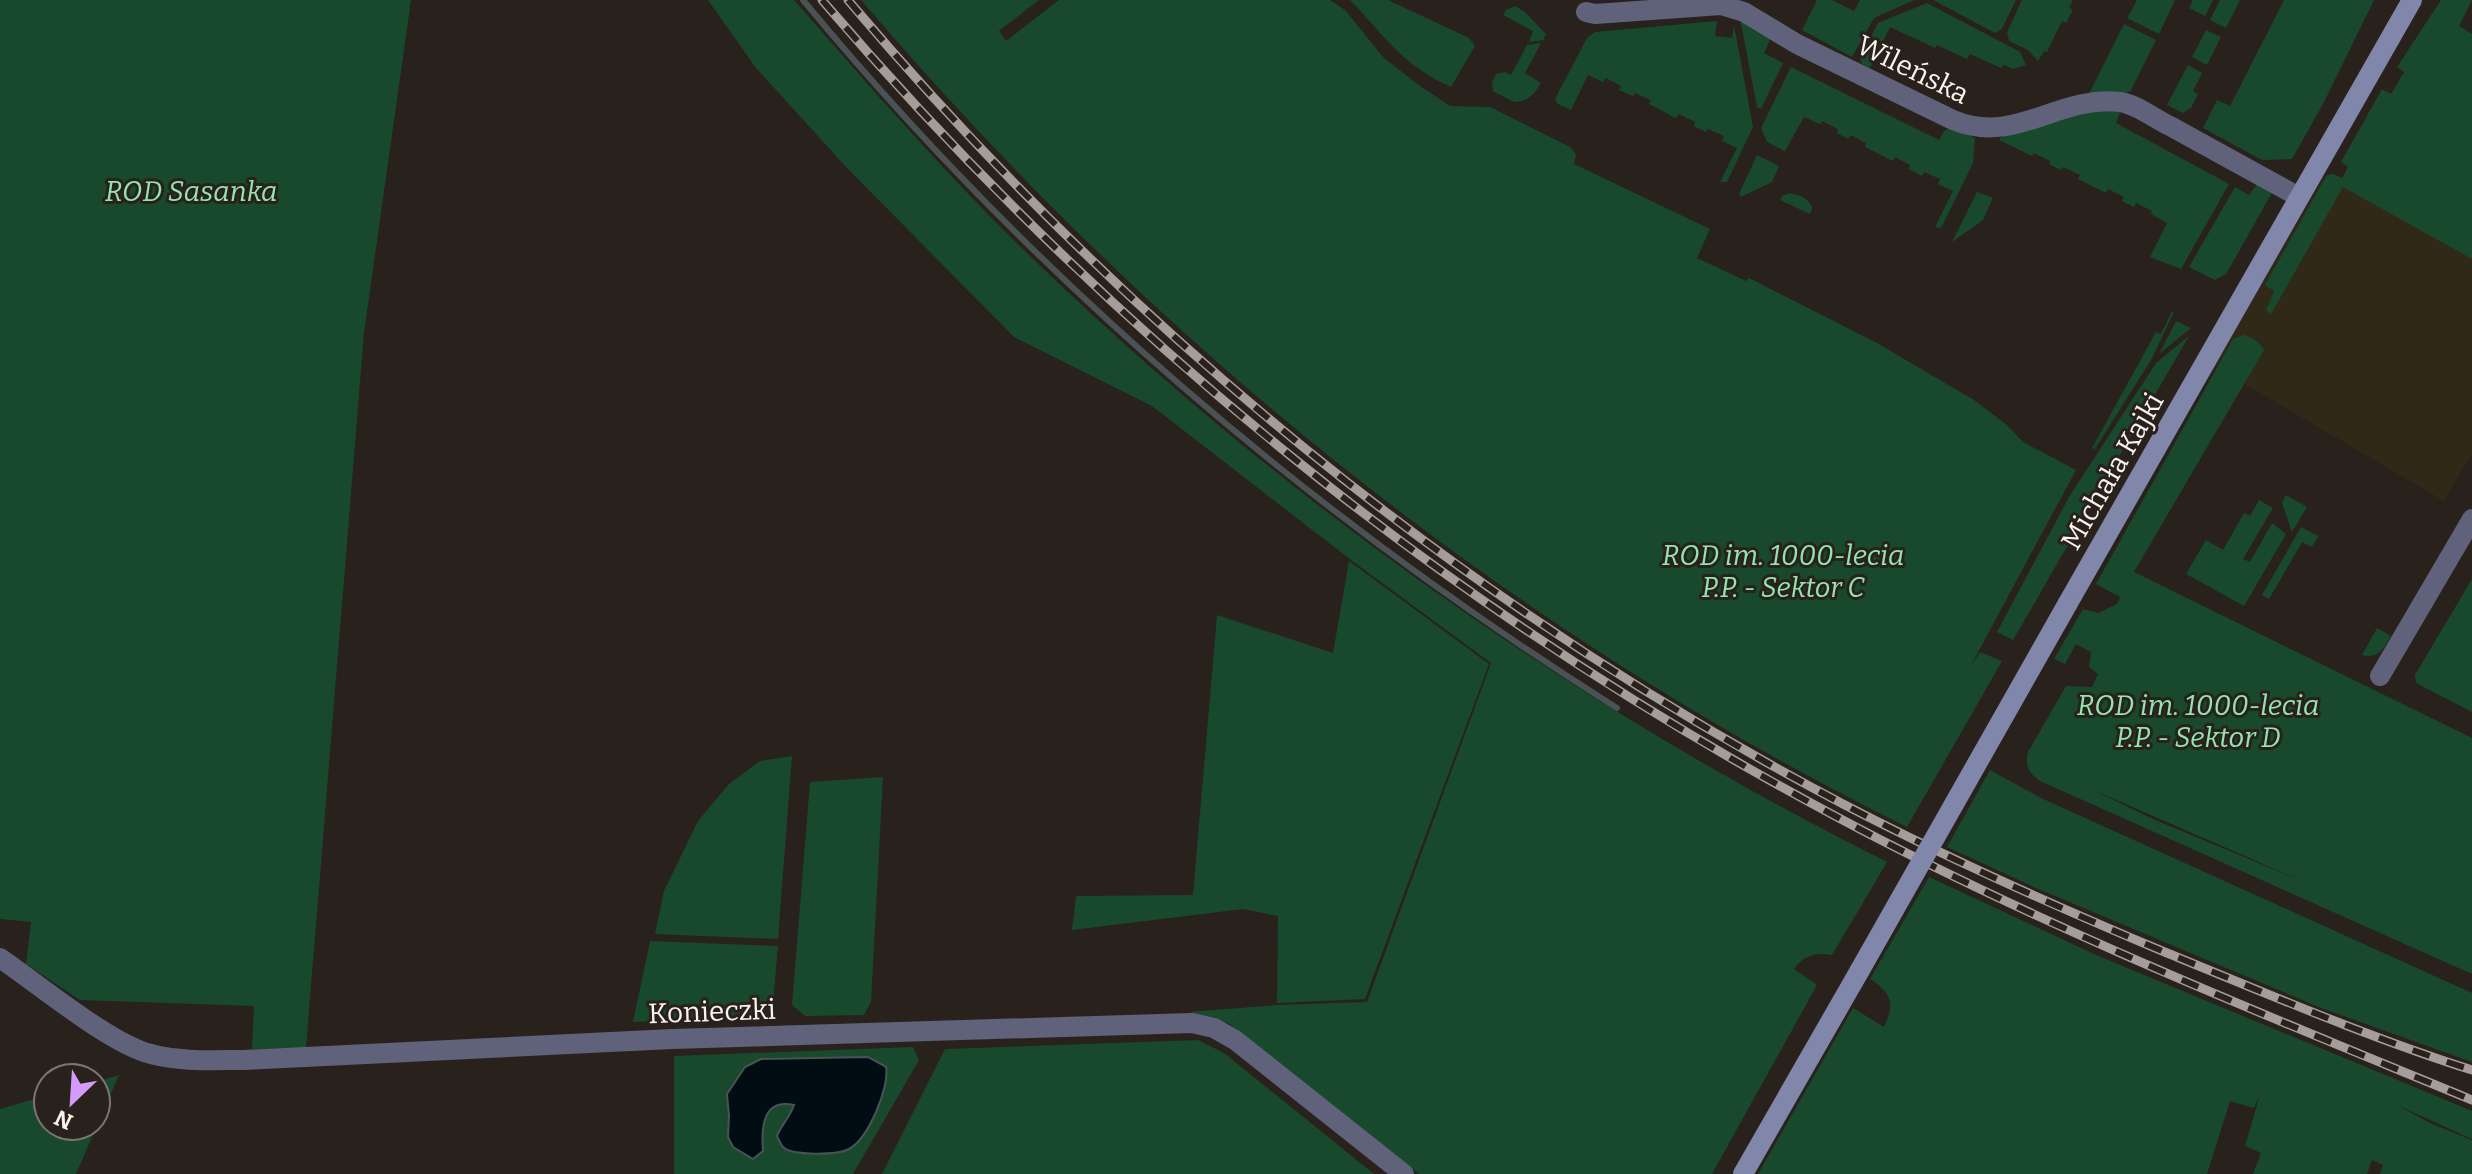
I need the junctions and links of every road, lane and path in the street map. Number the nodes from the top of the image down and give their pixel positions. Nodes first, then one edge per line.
1 (2412, 0) edge
2 (1586, 12) dead end
3 (2299, 197) junction
4 (2472, 519) edge
5 (2380, 676) dead end
6 (0, 958) edge
7 (1404, 1174) edge
8 (1743, 1174) edge

1 - 3 street, Michała Kajki
2 - 3 street, Wileńska
3 - 8 street, Michała Kajki, bridge
4 - 5 street
6 - 7 street, Konieczki

